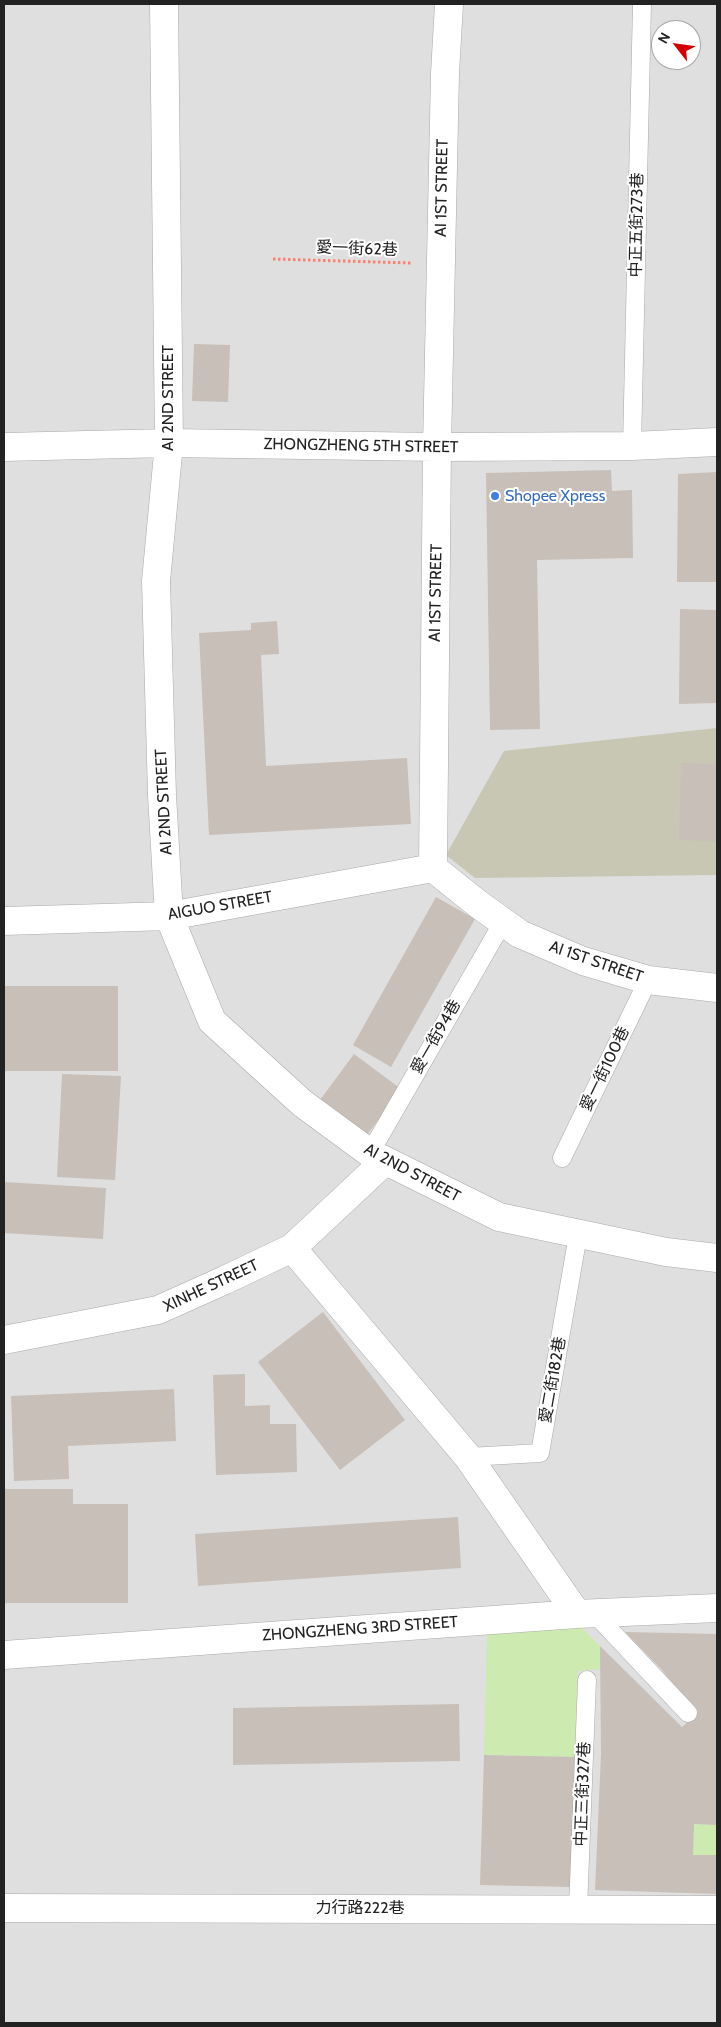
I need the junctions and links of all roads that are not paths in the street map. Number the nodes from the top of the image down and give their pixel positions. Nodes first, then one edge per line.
1 (164, 4) edge
2 (449, 4) edge
3 (642, 4) edge
4 (717, 442) edge
5 (169, 443) junction
6 (4, 446) edge
7 (632, 446) junction
8 (437, 447) junction
9 (433, 868) junction
10 (169, 916) junction
11 (4, 921) edge
12 (503, 922) junction
13 (648, 980) junction
14 (717, 988) edge
15 (377, 1157) junction
16 (562, 1158) dead end
17 (578, 1235) junction
18 (292, 1248) junction
19 (717, 1258) edge
20 (4, 1340) edge
21 (468, 1457) junction
22 (717, 1608) edge
23 (586, 1614) junction
24 (4, 1654) edge
25 (587, 1680) dead end
26 (688, 1712) dead end
27 (4, 1908) edge
28 (578, 1909) junction
29 (717, 1910) edge

1 - 5 street, AI 2ND STREET
2 - 8 street, AI 1ST STREET
3 - 7 lane, 中正五街273巷
4 - 7 street, ZHONGZHENG 5TH STREET
5 - 6 street, ZHONGZHENG 5TH STREET
5 - 8 street, ZHONGZHENG 5TH STREET
5 - 10 street, AI 2ND STREET
7 - 8 street, ZHONGZHENG 5TH STREET
8 - 9 street, AI 1ST STREET
9 - 10 street, AIGUO STREET
9 - 12 street, AI 1ST STREET
10 - 11 street, AIGUO STREET
10 - 15 street, AI 2ND STREET
12 - 13 street, AI 1ST STREET
12 - 15 lane, 愛一街94巷
13 - 14 street, AI 1ST STREET
13 - 16 lane, 愛一街100巷
15 - 17 street, AI 2ND STREET
15 - 18 street, XINHE STREET
17 - 19 street, AI 2ND STREET
17 - 21 lane, 愛二街182巷
18 - 20 street, XINHE STREET
18 - 21 street
21 - 23 street
22 - 23 street, ZHONGZHENG 3RD STREET
23 - 24 street, ZHONGZHENG 3RD STREET
23 - 26 lane
25 - 28 lane, 中正三街327巷
27 - 28 street, 力行路222巷
28 - 29 street, 力行路222巷

